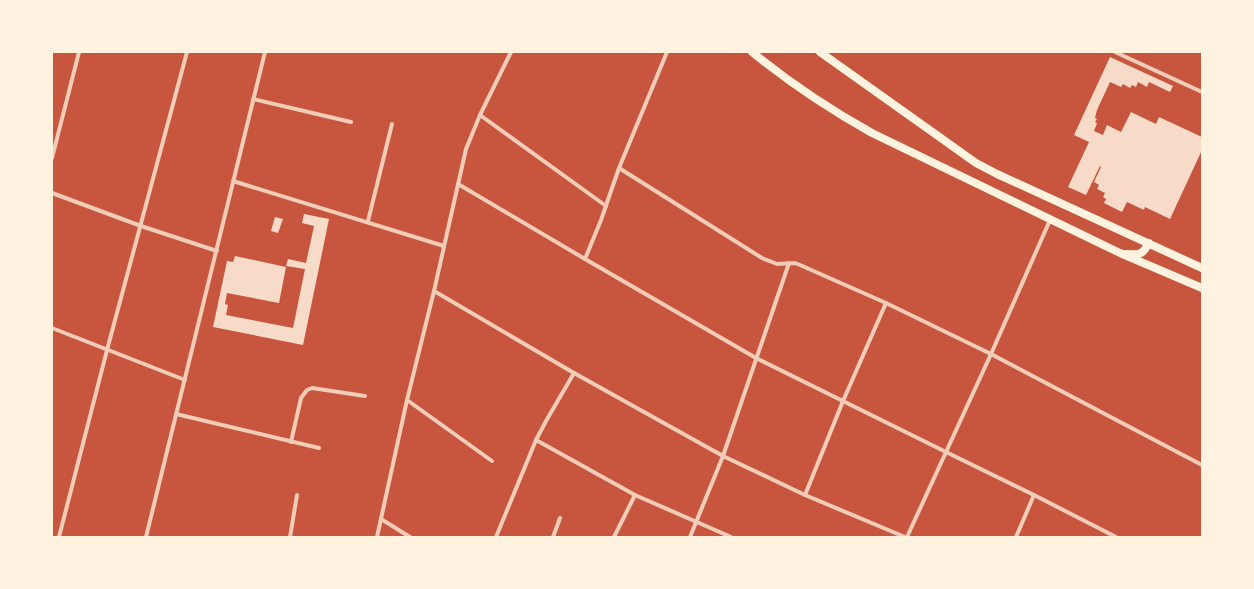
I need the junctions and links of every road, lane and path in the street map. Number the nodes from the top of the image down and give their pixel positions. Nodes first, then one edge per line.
1 (79, 52) edge
2 (187, 52) edge
3 (265, 52) edge
4 (511, 52) edge
5 (667, 52) edge
6 (752, 52) edge
7 (820, 52) edge
8 (1115, 52) edge
9 (1202, 92) edge
10 (253, 99) junction
11 (480, 115) junction
12 (351, 122) dead end
13 (392, 124) dead end
14 (52, 158) edge
15 (619, 168) junction
16 (233, 180) junction
17 (458, 184) junction
18 (52, 193) edge
19 (606, 206) junction
20 (1050, 220) junction
21 (368, 221) junction
22 (141, 226) junction
23 (1149, 243) junction
24 (444, 246) junction
25 (217, 251) junction
26 (1120, 254) junction
27 (585, 259) junction
28 (789, 263) junction
29 (1202, 268) edge
30 (1202, 288) edge
31 (434, 292) junction
32 (886, 304) junction
33 (52, 328) edge
34 (107, 350) junction
35 (991, 354) junction
36 (756, 358) junction
37 (574, 373) junction
38 (185, 380) junction
39 (365, 396) dead end
40 (407, 400) junction
41 (842, 400) junction
42 (176, 414) junction
43 (536, 440) junction
44 (291, 442) junction
45 (319, 448) dead end
46 (946, 452) junction
47 (723, 456) junction
48 (492, 461) dead end
49 (1202, 465) edge
50 (297, 494) dead end
51 (635, 495) junction
52 (805, 495) junction
53 (1034, 495) junction
54 (560, 518) dead end
55 (381, 519) junction
56 (696, 521) junction
57 (59, 537) edge
58 (146, 537) edge
59 (290, 537) edge
60 (377, 537) edge
61 (410, 537) edge
62 (496, 537) edge
63 (553, 537) edge
64 (614, 537) edge
65 (690, 537) edge
66 (731, 537) edge
67 (906, 537) edge
68 (1016, 537) edge
69 (1116, 537) edge

1 - 14 street
2 - 22 street
3 - 10 street
4 - 11 street
5 - 15 street
6 - 20 main road
7 - 23 main road
8 - 9 street
10 - 12 street
10 - 16 street
11 - 17 street
11 - 19 street
13 - 21 street
15 - 19 street
15 - 28 street
16 - 21 street
16 - 25 street
17 - 24 street
17 - 27 street
18 - 22 street
19 - 27 street
20 - 26 main road
20 - 35 street
21 - 24 street
22 - 25 street
22 - 34 street
23 - 26 main road
23 - 29 main road
24 - 31 street
25 - 38 street
26 - 30 main road
27 - 36 street
28 - 32 street
28 - 36 street
31 - 37 street
31 - 40 street
32 - 35 street
32 - 41 street
33 - 34 street
34 - 38 street
34 - 57 street
35 - 46 street
35 - 49 street
36 - 41 street
36 - 47 street
37 - 43 street
37 - 47 street
38 - 42 street
39 - 44 street
40 - 48 street
40 - 55 street
41 - 46 street
41 - 52 street
42 - 44 street
42 - 58 street
43 - 51 street
43 - 62 street
44 - 45 street
46 - 53 street
46 - 67 street
47 - 52 street
47 - 56 street
50 - 59 street
51 - 56 street
51 - 64 street
52 - 67 street
53 - 68 street
53 - 69 street
54 - 63 street
55 - 60 street
55 - 61 street
56 - 65 street
56 - 66 street

